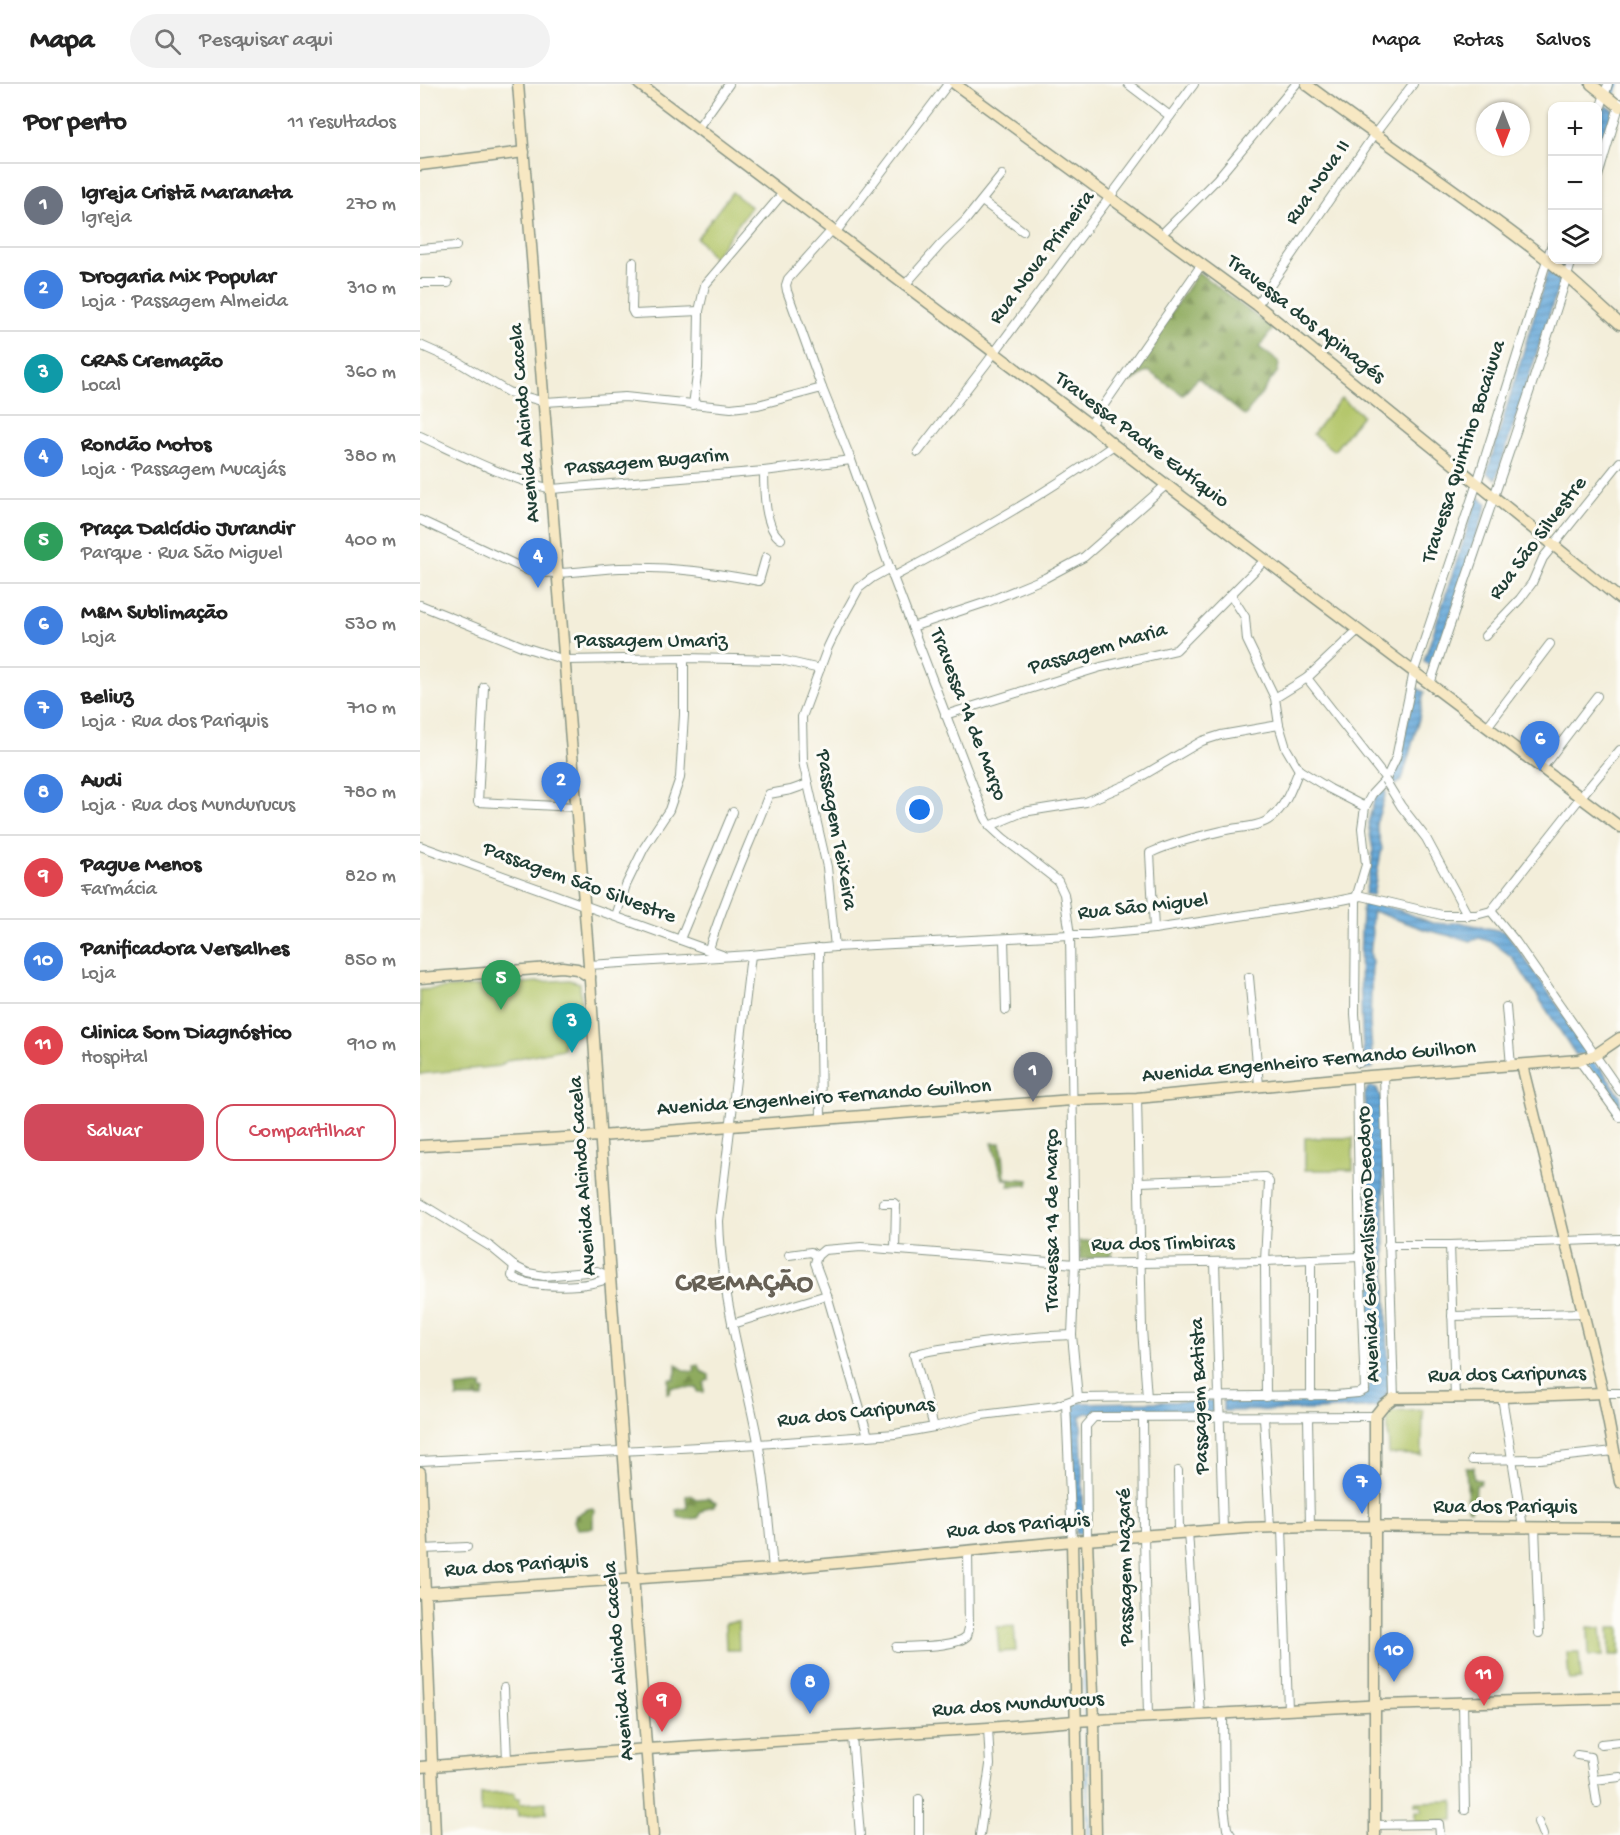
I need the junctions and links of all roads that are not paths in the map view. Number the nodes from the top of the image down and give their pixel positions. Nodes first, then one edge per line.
1 (519, 84) edge
2 (639, 84) edge
3 (729, 84) edge
4 (948, 84) edge
5 (955, 84) edge
6 (1128, 84) edge
7 (1194, 84) edge
8 (1296, 84) edge
9 (1306, 84) edge
10 (1413, 84) edge
11 (1591, 84) edge
12 (1608, 84) edge
13 (1605, 95) junction
14 (1602, 104) edge
15 (1620, 106) edge
16 (1170, 116) junction
17 (698, 129) junction
18 (1374, 135) junction
19 (524, 152) junction
20 (1602, 163) edge
21 (420, 165) edge
22 (1002, 175) dead end
23 (783, 193) junction
24 (1111, 198) junction
25 (982, 201) junction
26 (833, 231) junction
27 (1023, 231) dead end
28 (1162, 234) junction
29 (456, 246) dead end
30 (420, 249) edge
31 (1548, 256) edge
32 (1547, 259) junction
33 (633, 262) dead end
34 (1202, 264) junction
35 (1571, 264) edge
36 (1567, 276) junction
37 (420, 283) edge
38 (448, 283) dead end
39 (904, 286) junction
40 (1257, 305) junction
41 (699, 311) junction
42 (1620, 324) edge
43 (420, 345) edge
44 (993, 353) junction
45 (822, 388) junction
46 (544, 402) junction
47 (693, 405) junction
48 (1090, 425) junction
49 (420, 436) edge
50 (1114, 445) junction
51 (918, 452) dead end
52 (851, 460) junction
53 (1620, 462) edge
54 (764, 471) junction
55 (1477, 483) junction
56 (1166, 485) junction
57 (552, 489) junction
58 (1493, 497) junction
59 (420, 520) edge
60 (781, 539) dead end
61 (1554, 545) junction
62 (766, 557) dead end
63 (1265, 560) junction
64 (890, 568) junction
65 (558, 573) junction
66 (893, 577) junction
67 (1231, 595) junction
68 (1620, 599) edge
69 (420, 604) edge
70 (912, 627) junction
71 (1358, 630) junction
72 (1485, 636) dead end
73 (1550, 644) dead end
74 (684, 658) junction
75 (565, 660) junction
76 (820, 669) junction
77 (1414, 671) junction
78 (1306, 678) junction
79 (1430, 684) junction
80 (484, 687) dead end
81 (1597, 696) dead end
82 (1275, 698) junction
83 (945, 715) junction
84 (1279, 726) junction
85 (1487, 727) junction
86 (1620, 750) edge
87 (1542, 768) junction
88 (1299, 770) junction
89 (1386, 780) junction
90 (808, 784) junction
91 (1580, 798) junction
92 (577, 807) junction
93 (1365, 807) junction
94 (733, 812) dead end
95 (990, 826) junction
96 (1620, 827) edge
97 (420, 846) edge
98 (1359, 897) junction
99 (585, 906) junction
100 (1491, 911) junction
101 (616, 916) junction
102 (1468, 916) junction
103 (1154, 929) junction
104 (1070, 935) junction
105 (680, 939) junction
106 (1005, 939) junction
107 (835, 947) junction
108 (819, 948) junction
109 (709, 950) junction
110 (588, 951) junction
111 (751, 955) junction
112 (726, 957) junction
113 (562, 967) junction
114 (589, 971) junction
115 (1249, 977) dead end
116 (420, 978) edge
117 (1506, 1007) dead end
118 (1006, 1010) dead end
119 (1620, 1038) edge
120 (1595, 1055) junction
121 (1579, 1060) junction
122 (1359, 1063) dead end
123 (1517, 1065) junction
124 (1384, 1075) junction
125 (1357, 1077) junction
126 (1259, 1085) junction
127 (1620, 1091) edge
128 (1137, 1098) junction
129 (1072, 1100) junction
130 (1620, 1117) edge
131 (820, 1119) junction
132 (732, 1125) junction
133 (600, 1136) junction
134 (420, 1146) edge
135 (1140, 1182) junction
136 (420, 1203) edge
137 (883, 1203) dead end
138 (1620, 1239) edge
139 (1567, 1242) junction
140 (1388, 1245) junction
141 (1450, 1245) junction
142 (896, 1249) junction
143 (789, 1255) dead end
144 (817, 1256) junction
145 (1360, 1257) junction
146 (1311, 1259) junction
147 (1265, 1261) junction
148 (1215, 1262) junction
149 (1140, 1263) junction
150 (1074, 1264) junction
151 (610, 1277) junction
152 (827, 1295) junction
153 (1583, 1313) junction
154 (1452, 1316) junction
155 (732, 1324) junction
156 (1072, 1335) junction
157 (1365, 1390) joint
158 (1603, 1393) junction
159 (1620, 1393) edge
160 (1311, 1396) junction
161 (1266, 1397) junction
162 (1502, 1397) junction
163 (1078, 1398) junction
164 (1147, 1398) junction
165 (1219, 1398) junction
166 (1394, 1398) junction
167 (1455, 1398) junction
168 (1066, 1403) junction
169 (1143, 1416) junction
170 (1219, 1416) junction
171 (1308, 1416) junction
172 (1375, 1416) junction
173 (1264, 1417) junction
174 (934, 1427) junction
175 (868, 1436) junction
176 (759, 1444) junction
177 (624, 1451) junction
178 (1614, 1451) junction
179 (1472, 1460) dead end
180 (1511, 1460) junction
181 (420, 1461) edge
182 (1178, 1471) dead end
183 (420, 1472) edge
184 (1620, 1482) edge
185 (1310, 1526) junction
186 (1270, 1527) junction
187 (1282, 1527) junction
188 (1376, 1527) junction
189 (1523, 1527) junction
190 (1535, 1527) junction
191 (1620, 1528) edge
192 (1223, 1529) junction
193 (1184, 1532) junction
194 (1144, 1535) junction
195 (1087, 1540) junction
196 (1072, 1541) junction
197 (467, 1547) dead end
198 (423, 1549) junction
199 (968, 1551) junction
200 (774, 1569) junction
201 (633, 1579) junction
202 (423, 1593) edge
203 (1539, 1633) dead end
204 (896, 1647) dead end
205 (504, 1688) dead end
206 (1620, 1698) edge
207 (1463, 1702) junction
208 (1374, 1706) junction
209 (1288, 1710) junction
210 (1200, 1714) junction
211 (1223, 1714) junction
212 (1148, 1717) junction
213 (1075, 1720) junction
214 (1094, 1720) junction
215 (988, 1728) junction
216 (852, 1736) junction
217 (1620, 1742) edge
218 (1601, 1744) dead end
219 (647, 1749) junction
220 (1577, 1755) dead end
221 (507, 1760) junction
222 (432, 1766) junction
223 (420, 1767) edge
224 (1620, 1778) edge
225 (1594, 1780) junction
226 (919, 1798) dead end
227 (1597, 1803) dead end
228 (1465, 1810) dead end
229 (1538, 1822) dead end
230 (1375, 1830) edge
231 (435, 1835) edge
232 (653, 1835) edge
233 (860, 1835) edge
234 (919, 1835) edge
235 (980, 1835) edge
236 (1078, 1835) edge
237 (1096, 1835) edge
238 (1231, 1835) edge
239 (1440, 1835) edge
240 (1543, 1835) edge

1 - 19 street, Avenida Alcindo Cacela
2 - 17 street, Travessa Padre Eutíquio
3 - 17 street
4 - 26 street
5 - 24 street, Travessa dos Apinagés
6 - 16 street
7 - 16 street, Rua Nova Primeira
8 - 28 street
9 - 18 street
10 - 18 street, Rua Nova II
11 - 13 street
12 - 13 street
13 - 14 street
13 - 15 street
15 - 20 street
16 - 24 street, Rua Nova Primeira
17 - 23 street, Travessa Padre Eutíquio
18 - 32 street
18 - 40 street, Rua Nova II
19 - 21 street
19 - 46 street, Avenida Alcindo Cacela
22 - 25 street
23 - 26 street, Travessa Padre Eutíquio
23 - 41 street
24 - 28 street, Travessa dos Apinagés
24 - 44 street, Rua Nova Primeira
25 - 27 street
25 - 39 street
26 - 39 street, Travessa Padre Eutíquio
26 - 45 street, Travessa 14 de Março
28 - 34 street, Travessa dos Apinagés
29 - 30 street
31 - 32 street, Travessa Quintino Bocaiuva
32 - 36 street
32 - 55 street, Travessa Quintino Bocaiuva
33 - 41 street
34 - 40 street, Travessa dos Apinagés
34 - 48 street
35 - 36 street, Travessa Quintino Bocaiuva
36 - 42 street
36 - 58 street, Travessa Quintino Bocaiuva
37 - 38 street
39 - 44 street, Travessa Padre Eutíquio
40 - 55 street, Travessa dos Apinagés
41 - 47 street
43 - 46 street
44 - 48 street, Travessa Padre Eutíquio
44 - 51 street, Rua Nova Primeira
45 - 47 street
45 - 52 street, Travessa 14 de Março
46 - 47 street
46 - 57 street, Avenida Alcindo Cacela
48 - 50 street, Travessa Padre Eutíquio
49 - 57 street, Passagem Bugarim
50 - 56 street, Travessa Padre Eutíquio
50 - 66 street
52 - 54 street, Passagem Bugarim
52 - 64 street, Travessa 14 de Março
53 - 61 street, Rua São Silvestre
54 - 57 street, Passagem Bugarim
54 - 60 street
55 - 58 street, Travessa dos Apinagés
55 - 77 street, Travessa Quintino Bocaiuva
56 - 63 street, Travessa Padre Eutíquio
56 - 70 street
57 - 65 street, Avenida Alcindo Cacela
58 - 61 street, Travessa dos Apinagés
58 - 79 street, Travessa Quintino Bocaiuva
59 - 65 street
61 - 68 street, Travessa dos Apinagés
61 - 72 street, Rua São Silvestre
62 - 65 street
63 - 67 street, Passagem Maria
63 - 71 street, Travessa Padre Eutíquio
64 - 66 street, Travessa 14 de Março
64 - 76 street, Passagem Teixeira
65 - 75 street, Avenida Alcindo Cacela
66 - 70 street, Travessa 14 de Março
67 - 82 street
67 - 83 street, Passagem Maria
69 - 75 street, Passagem Umariz
70 - 83 street, Travessa 14 de Março
71 - 77 street, Travessa Padre Eutíquio
71 - 78 street
73 - 85 street
74 - 75 street, Passagem Umariz
74 - 76 street, Passagem Umariz
74 - 101 street
75 - 92 street, Avenida Alcindo Cacela
76 - 90 street, Passagem Teixeira
77 - 79 street, Travessa Padre Eutíquio
77 - 89 street, Travessa Quintino Bocaiuva
78 - 82 street
78 - 89 street
79 - 85 street, Travessa Padre Eutíquio
80 - 92 street
81 - 87 street
82 - 84 street
83 - 95 street, Travessa 14 de Março
84 - 88 street
84 - 95 street
85 - 87 street, Travessa Padre Eutíquio
86 - 91 street
87 - 91 street, Travessa Padre Eutíquio
88 - 93 street
88 - 103 street
89 - 93 street, Travessa Quintino Bocaiuva
89 - 102 street
90 - 107 street, Passagem Teixeira
90 - 109 street
91 - 96 street, Travessa Padre Eutíquio
91 - 100 street
92 - 99 street, Avenida Alcindo Cacela
93 - 98 street
94 - 105 street
95 - 104 street, Travessa 14 de Março
97 - 99 street, Passagem São Silvestre
98 - 102 street, Rua São Miguel
98 - 103 street, Rua São Miguel
98 - 122 street
99 - 101 street, Passagem São Silvestre
99 - 110 street, Avenida Alcindo Cacela
100 - 102 street, Rua São Miguel
100 - 120 street
101 - 105 street, Passagem São Silvestre
103 - 104 street, Rua São Miguel
104 - 106 street, Rua São Miguel
104 - 129 street, Travessa 14 de Março
105 - 109 street, Passagem São Silvestre
106 - 107 street, Rua São Miguel
106 - 118 street
107 - 108 street, Rua São Miguel
108 - 111 street, Rua São Miguel
108 - 131 street
109 - 112 street, Passagem São Silvestre
110 - 113 street, Rua São Miguel
110 - 114 street, Avenida Alcindo Cacela
111 - 112 street, Rua São Miguel
111 - 132 street
112 - 114 street, Rua São Miguel
113 - 114 street, Rua São Miguel
113 - 116 street, Rua São Miguel
114 - 133 street, Avenida Alcindo Cacela
115 - 126 street
117 - 123 street
119 - 120 street, Avenida Engenheiro Fernando Guilhon
120 - 121 street, Avenida Engenheiro Fernando Guilhon
120 - 127 street
121 - 123 street, Avenida Engenheiro Fernando Guilhon
121 - 130 street
123 - 124 street, Avenida Engenheiro Fernando Guilhon
123 - 139 street
124 - 125 street, Avenida Engenheiro Fernando Guilhon
124 - 140 street, Avenida Generalíssimo Deodoro
125 - 126 street, Avenida Engenheiro Fernando Guilhon
125 - 145 street, Avenida Generalíssimo Deodoro
126 - 128 street, Avenida Engenheiro Fernando Guilhon
128 - 129 street, Avenida Engenheiro Fernando Guilhon
128 - 135 street
129 - 131 street, Avenida Engenheiro Fernando Guilhon
129 - 150 street, Travessa 14 de Março
131 - 132 street, Avenida Engenheiro Fernando Guilhon
132 - 133 street, Avenida Engenheiro Fernando Guilhon
132 - 155 street
133 - 134 street, Avenida Engenheiro Fernando Guilhon
133 - 151 street, Avenida Alcindo Cacela
135 - 147 street
135 - 149 street
136 - 151 street
137 - 142 street
138 - 139 street
139 - 141 street
139 - 153 street
140 - 141 street
140 - 166 street, Avenida Generalíssimo Deodoro
141 - 154 street
142 - 144 street, Rua dos Timbiras
142 - 150 street, Rua dos Timbiras
143 - 144 street, Rua dos Timbiras
144 - 152 street
145 - 146 street, Rua dos Timbiras
145 - 157 street, Avenida Generalíssimo Deodoro
146 - 147 street, Rua dos Timbiras
146 - 160 street
147 - 148 street, Rua dos Timbiras
147 - 161 street
148 - 149 street, Rua dos Timbiras
148 - 165 street, Passagem Batista
149 - 150 street, Rua dos Timbiras
149 - 164 street
150 - 156 street, Travessa 14 de Março
151 - 177 street, Avenida Alcindo Cacela
152 - 155 street
152 - 175 street
153 - 154 street
153 - 158 street
154 - 167 street
155 - 176 street
156 - 163 street, Travessa 14 de Março
156 - 174 street
157 - 160 street, Rua dos Caripunas
158 - 159 street, Rua dos Caripunas
158 - 162 street, Rua dos Caripunas
158 - 178 street
160 - 161 street, Rua dos Caripunas
161 - 165 street, Rua dos Caripunas
162 - 167 street, Rua dos Caripunas
162 - 180 street
163 - 164 street, Rua dos Caripunas
163 - 168 street, Rua dos Caripunas
164 - 165 street, Rua dos Caripunas
165 - 170 street, Passagem Batista
166 - 167 street, Rua dos Caripunas
166 - 172 street, Avenida Generalíssimo Deodoro
168 - 174 street, Rua dos Caripunas
168 - 196 street
169 - 170 street
169 - 194 street, Passagem Nazaré
169 - 195 street
170 - 173 street
170 - 192 street, Passagem Batista
171 - 172 street
171 - 173 street
171 - 185 street
172 - 188 street
173 - 186 street
174 - 175 street, Rua dos Caripunas
175 - 176 street, Rua dos Caripunas
176 - 177 street, Rua dos Caripunas
176 - 200 street
177 - 181 street, Rua dos Caripunas
177 - 201 street, Avenida Alcindo Cacela
178 - 180 street
178 - 184 street
179 - 180 street
180 - 189 street
182 - 193 street
183 - 198 street
185 - 187 street, Rua dos Pariquis
185 - 188 street, Rua dos Pariquis
186 - 187 street, Rua dos Pariquis
186 - 192 street, Rua dos Pariquis
187 - 209 street
188 - 189 street, Rua dos Pariquis
188 - 208 street
189 - 190 street, Rua dos Pariquis
190 - 191 street, Rua dos Pariquis
190 - 203 street
192 - 193 street, Rua dos Pariquis
193 - 194 street, Rua dos Pariquis
193 - 210 street
194 - 195 street, Rua dos Pariquis
194 - 212 street, Passagem Nazaré
195 - 196 street, Rua dos Pariquis
195 - 214 street
196 - 199 street, Rua dos Pariquis
196 - 213 street
197 - 198 street
198 - 202 street
199 - 200 street, Rua dos Pariquis
199 - 204 street
200 - 201 street, Rua dos Pariquis
201 - 202 street, Rua dos Pariquis
201 - 219 street, Avenida Alcindo Cacela
202 - 222 street
205 - 221 street
206 - 207 street, Rua dos Mundurucus
207 - 208 street, Rua dos Mundurucus
207 - 228 street
208 - 209 street, Rua dos Mundurucus
208 - 230 street
209 - 211 street, Rua dos Mundurucus
210 - 211 street, Rua dos Mundurucus
210 - 212 street, Rua dos Mundurucus
211 - 238 street
212 - 214 street, Rua dos Mundurucus
213 - 214 street, Rua dos Mundurucus
213 - 215 street, Rua dos Mundurucus
213 - 236 street
214 - 237 street
215 - 216 street, Rua dos Mundurucus
215 - 235 street
216 - 219 street, Rua dos Mundurucus
216 - 233 street
217 - 218 street
219 - 221 street, Rua dos Mundurucus
219 - 232 street, Avenida Alcindo Cacela
220 - 225 street
221 - 222 street, Rua dos Mundurucus
222 - 223 street, Rua dos Mundurucus
222 - 231 street
224 - 225 street
225 - 227 street
226 - 234 street
229 - 240 street
230 - 239 street

